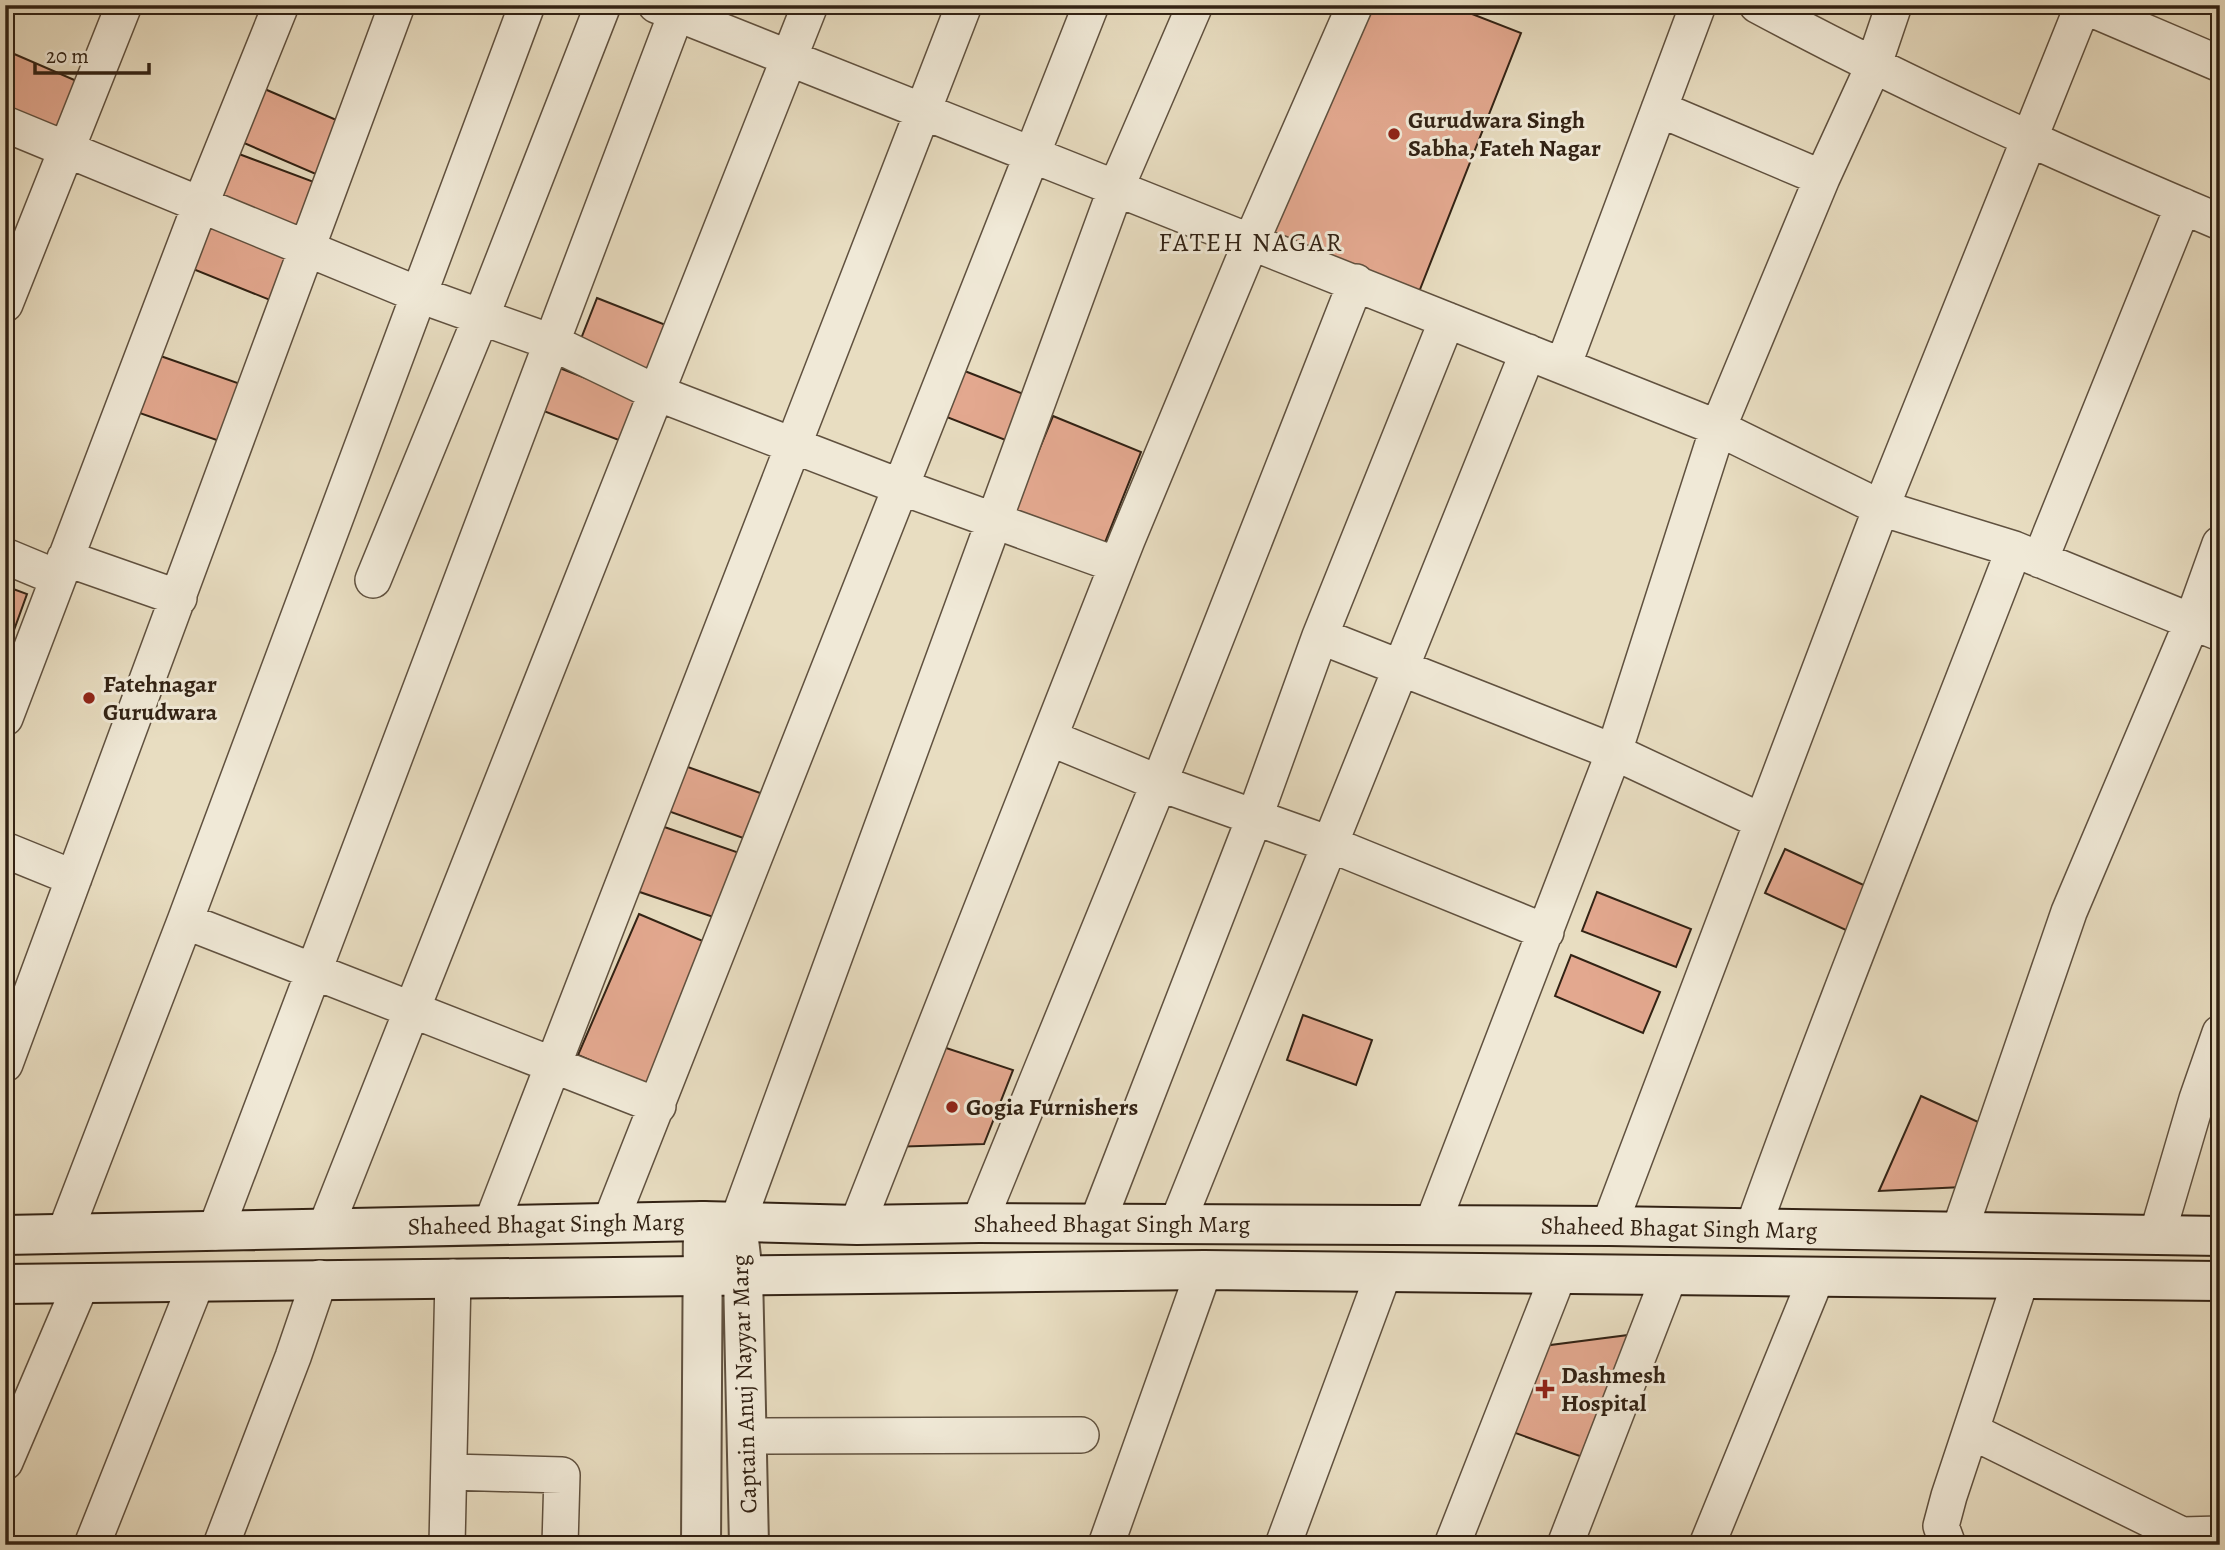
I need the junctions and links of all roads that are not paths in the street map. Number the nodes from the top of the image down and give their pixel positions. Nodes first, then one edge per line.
1 (124, 5) edge
2 (281, 5) edge
3 (397, 5) edge
4 (527, 5) edge
5 (603, 5) edge
6 (810, 5) edge
7 (964, 5) edge
8 (1091, 5) edge
9 (1195, 5) edge
10 (1355, 5) edge
11 (1698, 5) edge
12 (1757, 5) edge
13 (1894, 5) edge
14 (2083, 5) edge
15 (666, 10) edge
16 (789, 61) junction
17 (2220, 64) edge
18 (1873, 67) junction
19 (1658, 109) junction
20 (922, 111) junction
21 (5, 124) edge
22 (2028, 140) junction
23 (67, 148) junction
24 (1031, 155) junction
25 (1822, 178) junction
26 (1116, 188) junction
27 (201, 203) junction
28 (2183, 206) junction
29 (2220, 222) edge
30 (1251, 242) junction
31 (310, 249) junction
32 (1356, 282) junction
33 (417, 293) junction
34 (5, 304) edge
35 (481, 317) junction
36 (1447, 320) junction
37 (551, 342) junction
38 (1528, 352) junction
39 (1563, 366) junction
40 (657, 393) junction
41 (1718, 428) junction
42 (793, 447) junction
43 (901, 487) junction
44 (1881, 508) junction
45 (995, 520) junction
46 (2220, 544) edge
47 (2027, 554) junction
48 (5, 556) edge
49 (1117, 565) junction
50 (61, 568) junction
51 (373, 580) dead end
52 (179, 597) junction
53 (2206, 628) edge
54 (1320, 636) junction
55 (1403, 668) junction
56 (5, 718) edge
57 (1050, 738) junction
58 (1614, 751) junction
59 (1158, 783) junction
60 (1255, 816) junction
61 (1761, 821) junction
62 (1332, 845) junction
63 (5, 850) edge
64 (74, 878) junction
65 (185, 921) junction
66 (1546, 932) junction
67 (312, 970) junction
68 (411, 1009) junction
69 (2220, 1033) edge
70 (5, 1064) edge
71 (553, 1064) junction
72 (658, 1105) junction
73 (720, 1222) junction
74 (610, 1223) junction
75 (979, 1223) junction
76 (1097, 1223) junction
77 (1177, 1224) junction
78 (491, 1225) junction
79 (857, 1225) junction
80 (1432, 1225) junction
81 (1609, 1226) junction
82 (1753, 1228) junction
83 (325, 1229) junction
84 (215, 1232) junction
85 (1959, 1232) junction
86 (5, 1235) edge
87 (64, 1235) junction
88 (2157, 1235) junction
89 (2220, 1236) edge
90 (1204, 1270) junction
91 (1384, 1272) junction
92 (1559, 1273) junction
93 (701, 1274) junction
94 (743, 1274) junction
95 (1670, 1275) junction
96 (1817, 1276) junction
97 (453, 1277) junction
98 (320, 1278) junction
99 (2021, 1279) junction
100 (197, 1281) junction
101 (2220, 1281) edge
102 (5, 1284) edge
103 (81, 1284) junction
104 (1971, 1431) junction
105 (1081, 1435) dead end
106 (747, 1436) junction
107 (5, 1462) edge
108 (449, 1472) junction
109 (2220, 1534) edge
110 (92, 1545) edge
111 (221, 1545) edge
112 (447, 1545) edge
113 (560, 1545) edge
114 (701, 1545) edge
115 (749, 1545) edge
116 (1107, 1545) edge
117 (1283, 1545) edge
118 (1452, 1545) edge
119 (1565, 1545) edge
120 (1707, 1545) edge
121 (1948, 1545) edge

1 - 23 street
2 - 27 street
3 - 31 street
4 - 33 street
5 - 35 street
6 - 16 street
7 - 20 street
8 - 24 street
9 - 26 street
10 - 30 street
11 - 19 street
12 - 18 street
13 - 18 street
14 - 17 street
14 - 22 street
15 - 16 street
15 - 37 street
16 - 20 street
16 - 40 street
18 - 22 street
18 - 25 street
19 - 25 street
19 - 39 street
20 - 24 street
20 - 42 street
21 - 23 street
22 - 28 street
22 - 44 street
23 - 27 street
23 - 34 street
24 - 26 street
24 - 43 street
25 - 41 street
26 - 30 street
26 - 45 street
27 - 31 street
27 - 50 street
28 - 29 street
28 - 47 street
30 - 32 street
30 - 49 street
31 - 33 street
31 - 52 street
32 - 36 street
32 - 59 street
33 - 35 street
33 - 65 street
35 - 37 street
35 - 51 street
36 - 38 street
36 - 54 street
37 - 40 street
37 - 67 street
38 - 39 street
38 - 55 street
39 - 41 street
40 - 42 street
40 - 68 street
41 - 44 street
41 - 58 street
42 - 43 street
42 - 71 street
43 - 45 street
43 - 72 street
44 - 47 street
44 - 61 street
45 - 49 street
45 - 73 street
46 - 53 street
47 - 53 street
47 - 82 street
48 - 50 street
49 - 57 street
50 - 52 street
50 - 56 street
52 - 64 street
53 - 85 street
54 - 55 street
54 - 60 street
55 - 58 street
55 - 62 street
57 - 59 street
57 - 79 street
58 - 61 street
58 - 66 street
59 - 60 street
59 - 75 street
60 - 62 street
60 - 76 street
61 - 81 street
62 - 66 street
62 - 77 street
63 - 64 street
64 - 70 street
65 - 67 street
65 - 87 street
66 - 80 street
67 - 68 street
67 - 84 street
68 - 71 street
68 - 83 street
69 - 88 street
71 - 72 street
71 - 78 street
72 - 74 street
73 - 74 main road, Shaheed Bhagat Singh Marg
73 - 79 main road, Shaheed Bhagat Singh Marg
73 - 93 main road, Captain Anuj Nayyar Marg
73 - 94 main road, Captain Anuj Nayyar Marg
74 - 78 main road, Shaheed Bhagat Singh Marg
75 - 76 main road, Shaheed Bhagat Singh Marg
75 - 79 main road, Shaheed Bhagat Singh Marg
76 - 77 main road, Shaheed Bhagat Singh Marg
77 - 80 main road, Shaheed Bhagat Singh Marg
78 - 83 main road, Shaheed Bhagat Singh Marg
80 - 81 main road, Shaheed Bhagat Singh Marg
81 - 82 main road, Shaheed Bhagat Singh Marg
82 - 85 main road, Shaheed Bhagat Singh Marg
83 - 84 main road, Shaheed Bhagat Singh Marg
84 - 87 main road, Shaheed Bhagat Singh Marg
85 - 88 main road, Shaheed Bhagat Singh Marg
86 - 87 main road, Shaheed Bhagat Singh Marg
88 - 89 main road, Shaheed Bhagat Singh Marg
90 - 91 main road, Shaheed Bhagat Singh Marg
90 - 94 main road, Shaheed Bhagat Singh Marg
90 - 116 street
91 - 92 main road, Shaheed Bhagat Singh Marg
91 - 117 street
92 - 95 main road, Shaheed Bhagat Singh Marg
92 - 118 street
93 - 94 main road, Shaheed Bhagat Singh Marg
93 - 97 main road, Shaheed Bhagat Singh Marg
93 - 114 main road, Captain Anuj Nayyar Marg
94 - 106 main road, Captain Anuj Nayyar Marg
95 - 96 main road, Shaheed Bhagat Singh Marg
95 - 119 street
96 - 99 main road, Shaheed Bhagat Singh Marg
96 - 120 street
97 - 98 main road, Shaheed Bhagat Singh Marg
97 - 108 street
98 - 100 main road, Shaheed Bhagat Singh Marg
98 - 111 street
99 - 101 main road, Shaheed Bhagat Singh Marg
99 - 104 street
100 - 103 main road, Shaheed Bhagat Singh Marg
100 - 110 street
102 - 103 main road, Shaheed Bhagat Singh Marg
103 - 107 street
104 - 109 street
104 - 121 street
105 - 106 street
106 - 115 main road, Captain Anuj Nayyar Marg
108 - 112 street
108 - 113 street

